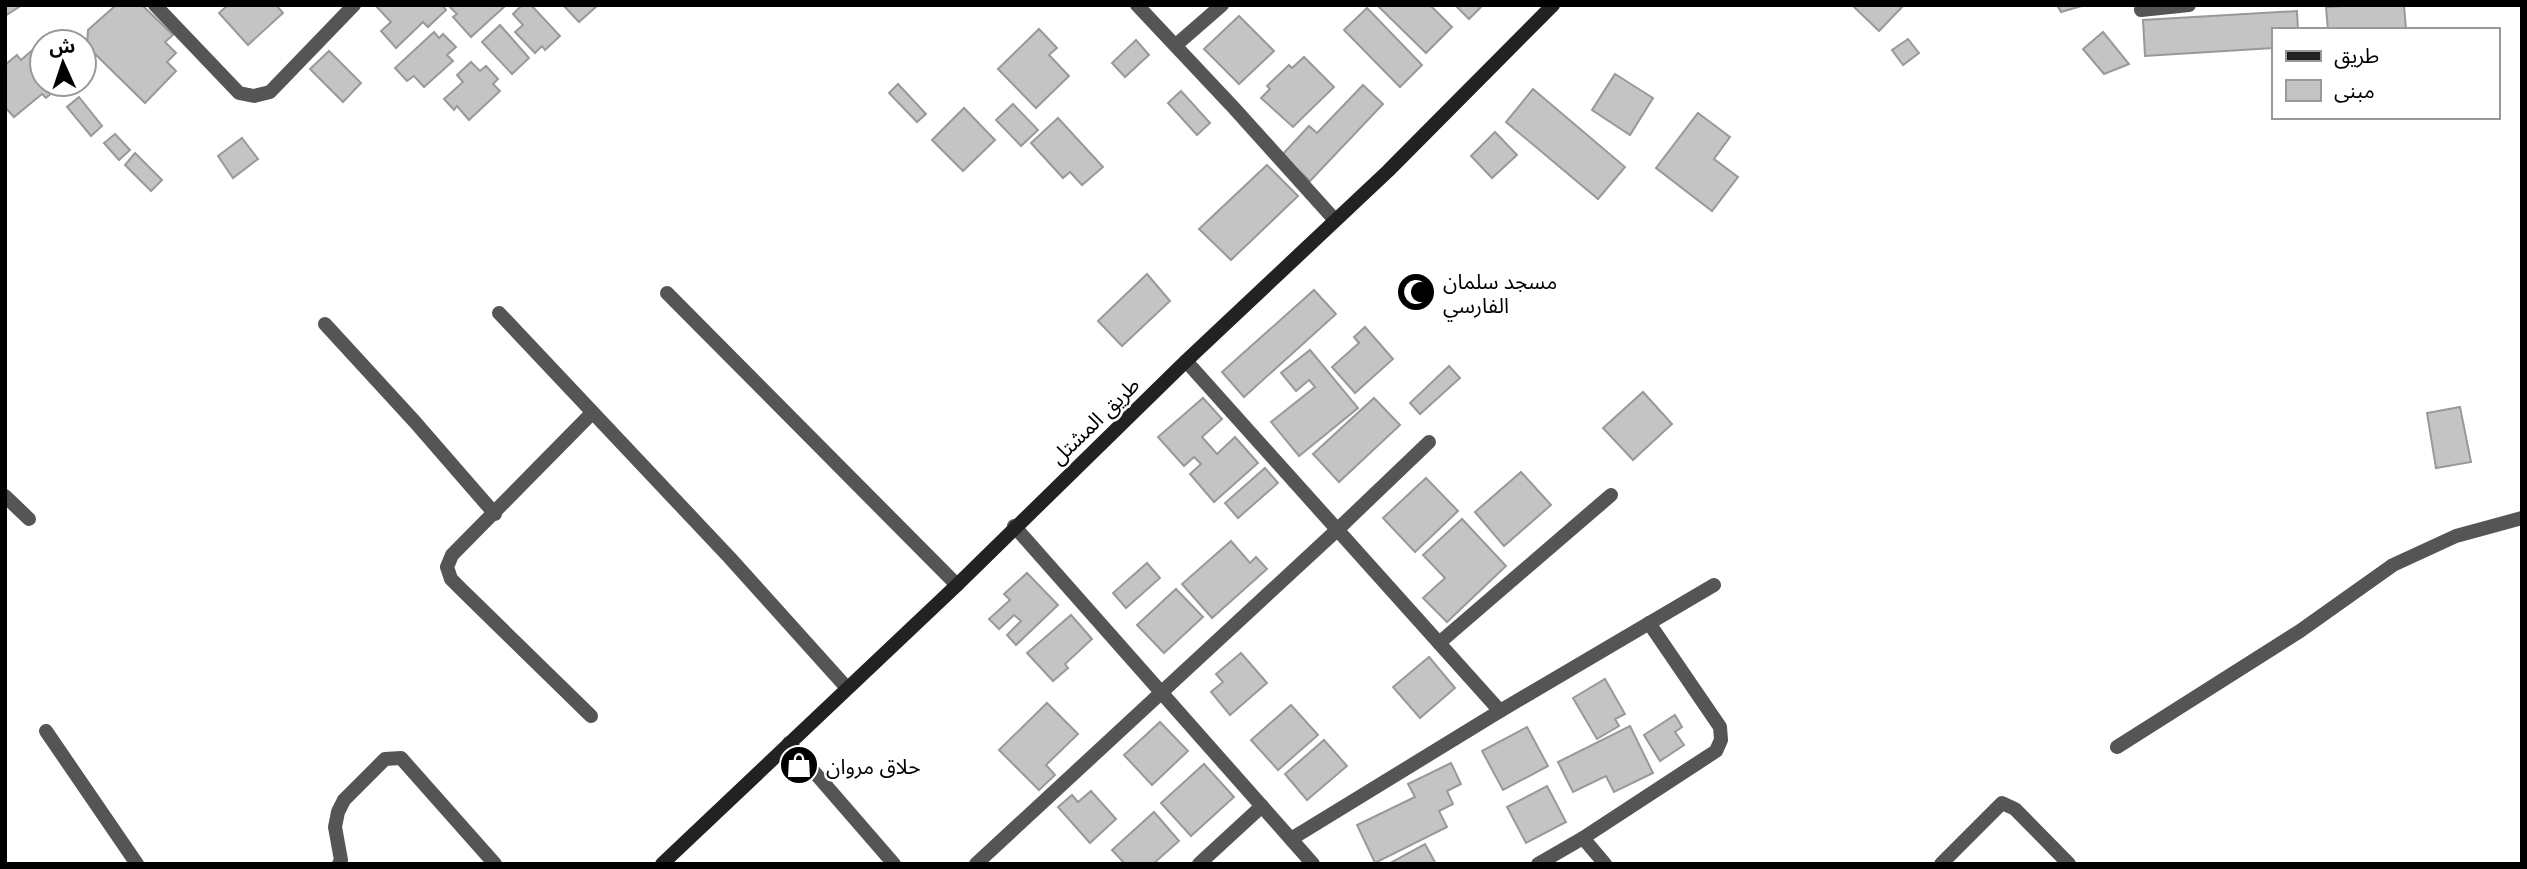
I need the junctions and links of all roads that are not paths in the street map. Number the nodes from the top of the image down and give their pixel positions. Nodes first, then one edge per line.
1 (155, 5) edge
2 (354, 5) edge
3 (1137, 5) edge
4 (1222, 5) edge
5 (1553, 5) edge
6 (2189, 5) edge
7 (2141, 10) dead end
8 (1176, 46) junction
9 (1334, 219) junction
10 (667, 293) dead end
11 (499, 313) dead end
12 (325, 324) dead end
13 (1186, 361) junction
14 (592, 413) junction
15 (1429, 442) dead end
16 (1611, 495) dead end
17 (5, 496) edge
18 (495, 514) junction
19 (2522, 518) edge
20 (29, 520) dead end
21 (1014, 526) junction
22 (1337, 530) junction
23 (957, 585) junction
24 (1714, 585) dead end
25 (1648, 623) junction
26 (1439, 643) junction
27 (847, 688) junction
28 (1162, 693) junction
29 (1500, 711) junction
30 (591, 716) dead end
31 (46, 731) dead end
32 (789, 743) junction
33 (2118, 747) dead end
34 (1262, 806) junction
35 (1583, 838) junction
36 (1291, 839) junction
37 (670, 861) edge
38 (137, 864) edge
39 (339, 864) edge
40 (495, 864) edge
41 (894, 864) edge
42 (976, 864) edge
43 (1199, 864) edge
44 (1313, 864) edge
45 (1538, 864) edge
46 (1605, 864) edge
47 (1941, 864) edge
48 (2069, 864) edge

1 - 2 street
3 - 8 street
4 - 8 street
5 - 9 main road, طريق المشتل
6 - 7 street
8 - 9 street
9 - 13 main road, طريق المشتل
10 - 23 street
11 - 14 street
12 - 18 street
13 - 21 main road, طريق المشتل
13 - 22 street
14 - 18 street
14 - 27 street
15 - 22 street
16 - 26 street
17 - 20 street
18 - 30 street
19 - 33 street
21 - 23 main road, طريق المشتل
21 - 28 street
22 - 26 street
22 - 28 street
23 - 27 main road, طريق المشتل
24 - 25 street
25 - 29 street
25 - 35 street
26 - 29 street
27 - 32 main road, طريق المشتل
28 - 34 street
28 - 42 street
29 - 36 street
31 - 38 street
32 - 37 main road, طريق المشتل
32 - 41 street
34 - 36 street
34 - 43 street
35 - 45 street
35 - 46 street
36 - 44 street
39 - 40 street
47 - 48 street

